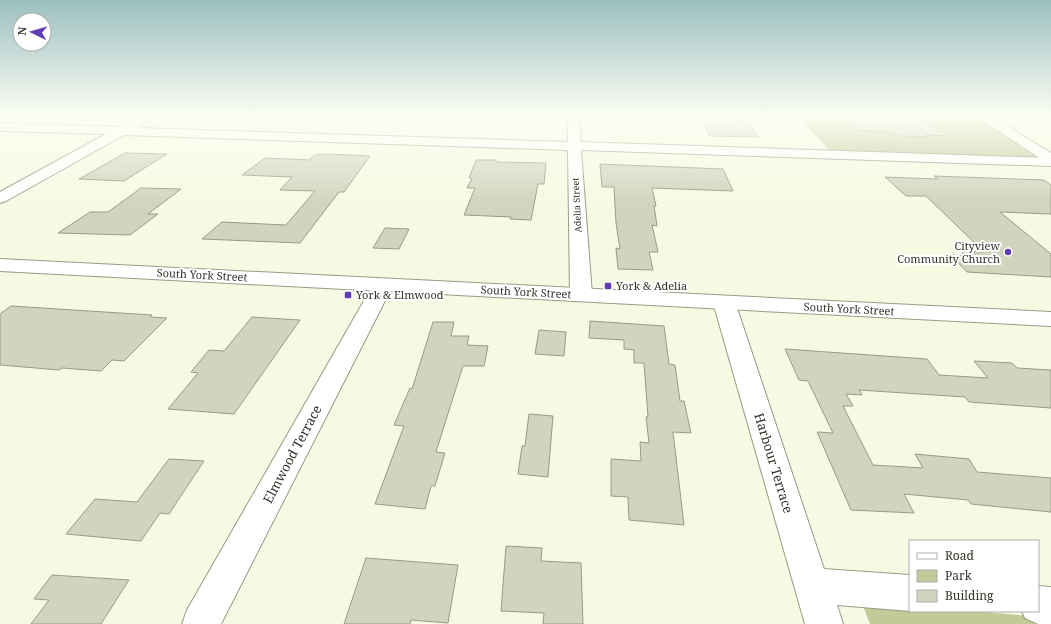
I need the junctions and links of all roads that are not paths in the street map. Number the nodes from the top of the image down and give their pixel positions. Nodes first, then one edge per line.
1 (100, 144) edge
2 (487, 144) edge
3 (1025, 144) edge
4 (574, 147) junction
5 (1051, 161) edge
6 (0, 198) edge
7 (0, 265) edge
8 (383, 285) junction
9 (581, 295) junction
10 (724, 302) junction
11 (1051, 319) edge
12 (811, 585) junction
13 (909, 594) edge
14 (1039, 605) edge
15 (1051, 606) edge
16 (202, 624) edge
17 (824, 624) edge

1 - 6 street
2 - 4 street
3 - 5 street
4 - 5 street
4 - 9 street, Adelia Street
7 - 8 street, South York Street
8 - 9 street, South York Street
8 - 16 street, Elmwood Terrace
9 - 10 street, South York Street
10 - 11 street, South York Street
10 - 12 street, Harbour Terrace
12 - 13 street
12 - 17 street, Harbour Terrace
14 - 15 street

